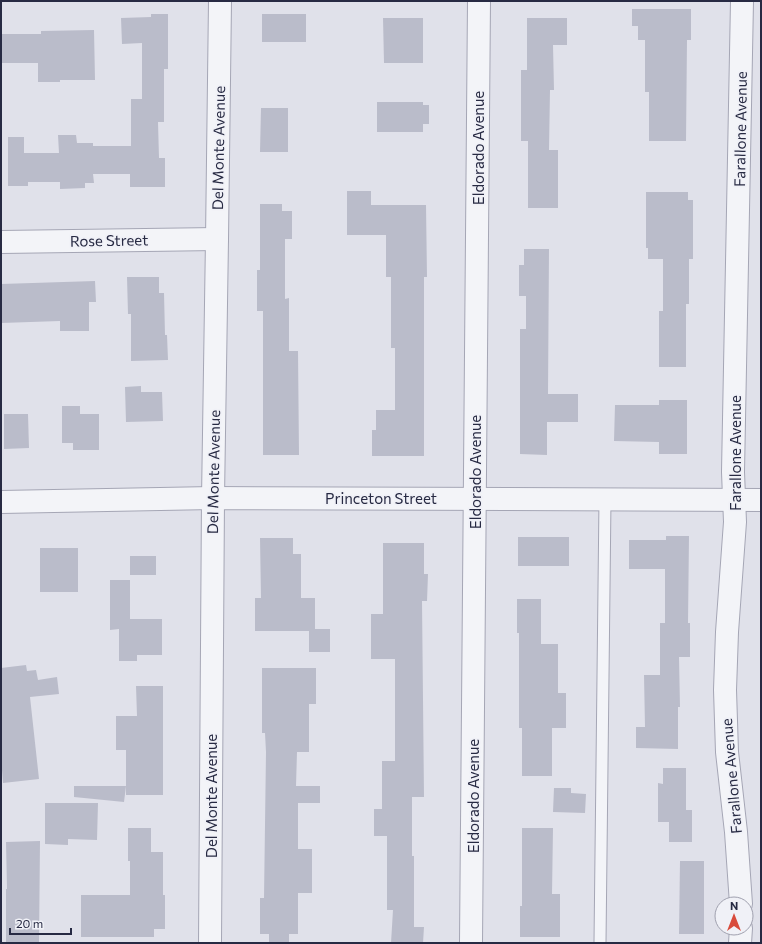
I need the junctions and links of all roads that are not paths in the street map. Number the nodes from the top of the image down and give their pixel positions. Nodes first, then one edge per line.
1 (220, 1) edge
2 (479, 1) edge
3 (742, 1) edge
4 (217, 239) junction
5 (1, 242) edge
6 (213, 498) junction
7 (475, 499) junction
8 (605, 499) junction
9 (734, 500) junction
10 (761, 500) edge
11 (1, 502) edge
12 (740, 896) edge
13 (210, 943) edge
14 (472, 943) edge
15 (600, 943) edge

1 - 4 street, Del Monte Avenue
2 - 7 street, Eldorado Avenue
3 - 9 street, Farallone Avenue
4 - 5 street, Rose Street
4 - 6 street, Del Monte Avenue
6 - 7 street, Princeton Street
6 - 11 street, Princeton Street
6 - 13 street, Del Monte Avenue
7 - 8 street, Princeton Street
7 - 14 street, Eldorado Avenue
8 - 9 street, Princeton Street
8 - 15 lane
9 - 10 street, Princeton Street
9 - 12 street, Farallone Avenue

